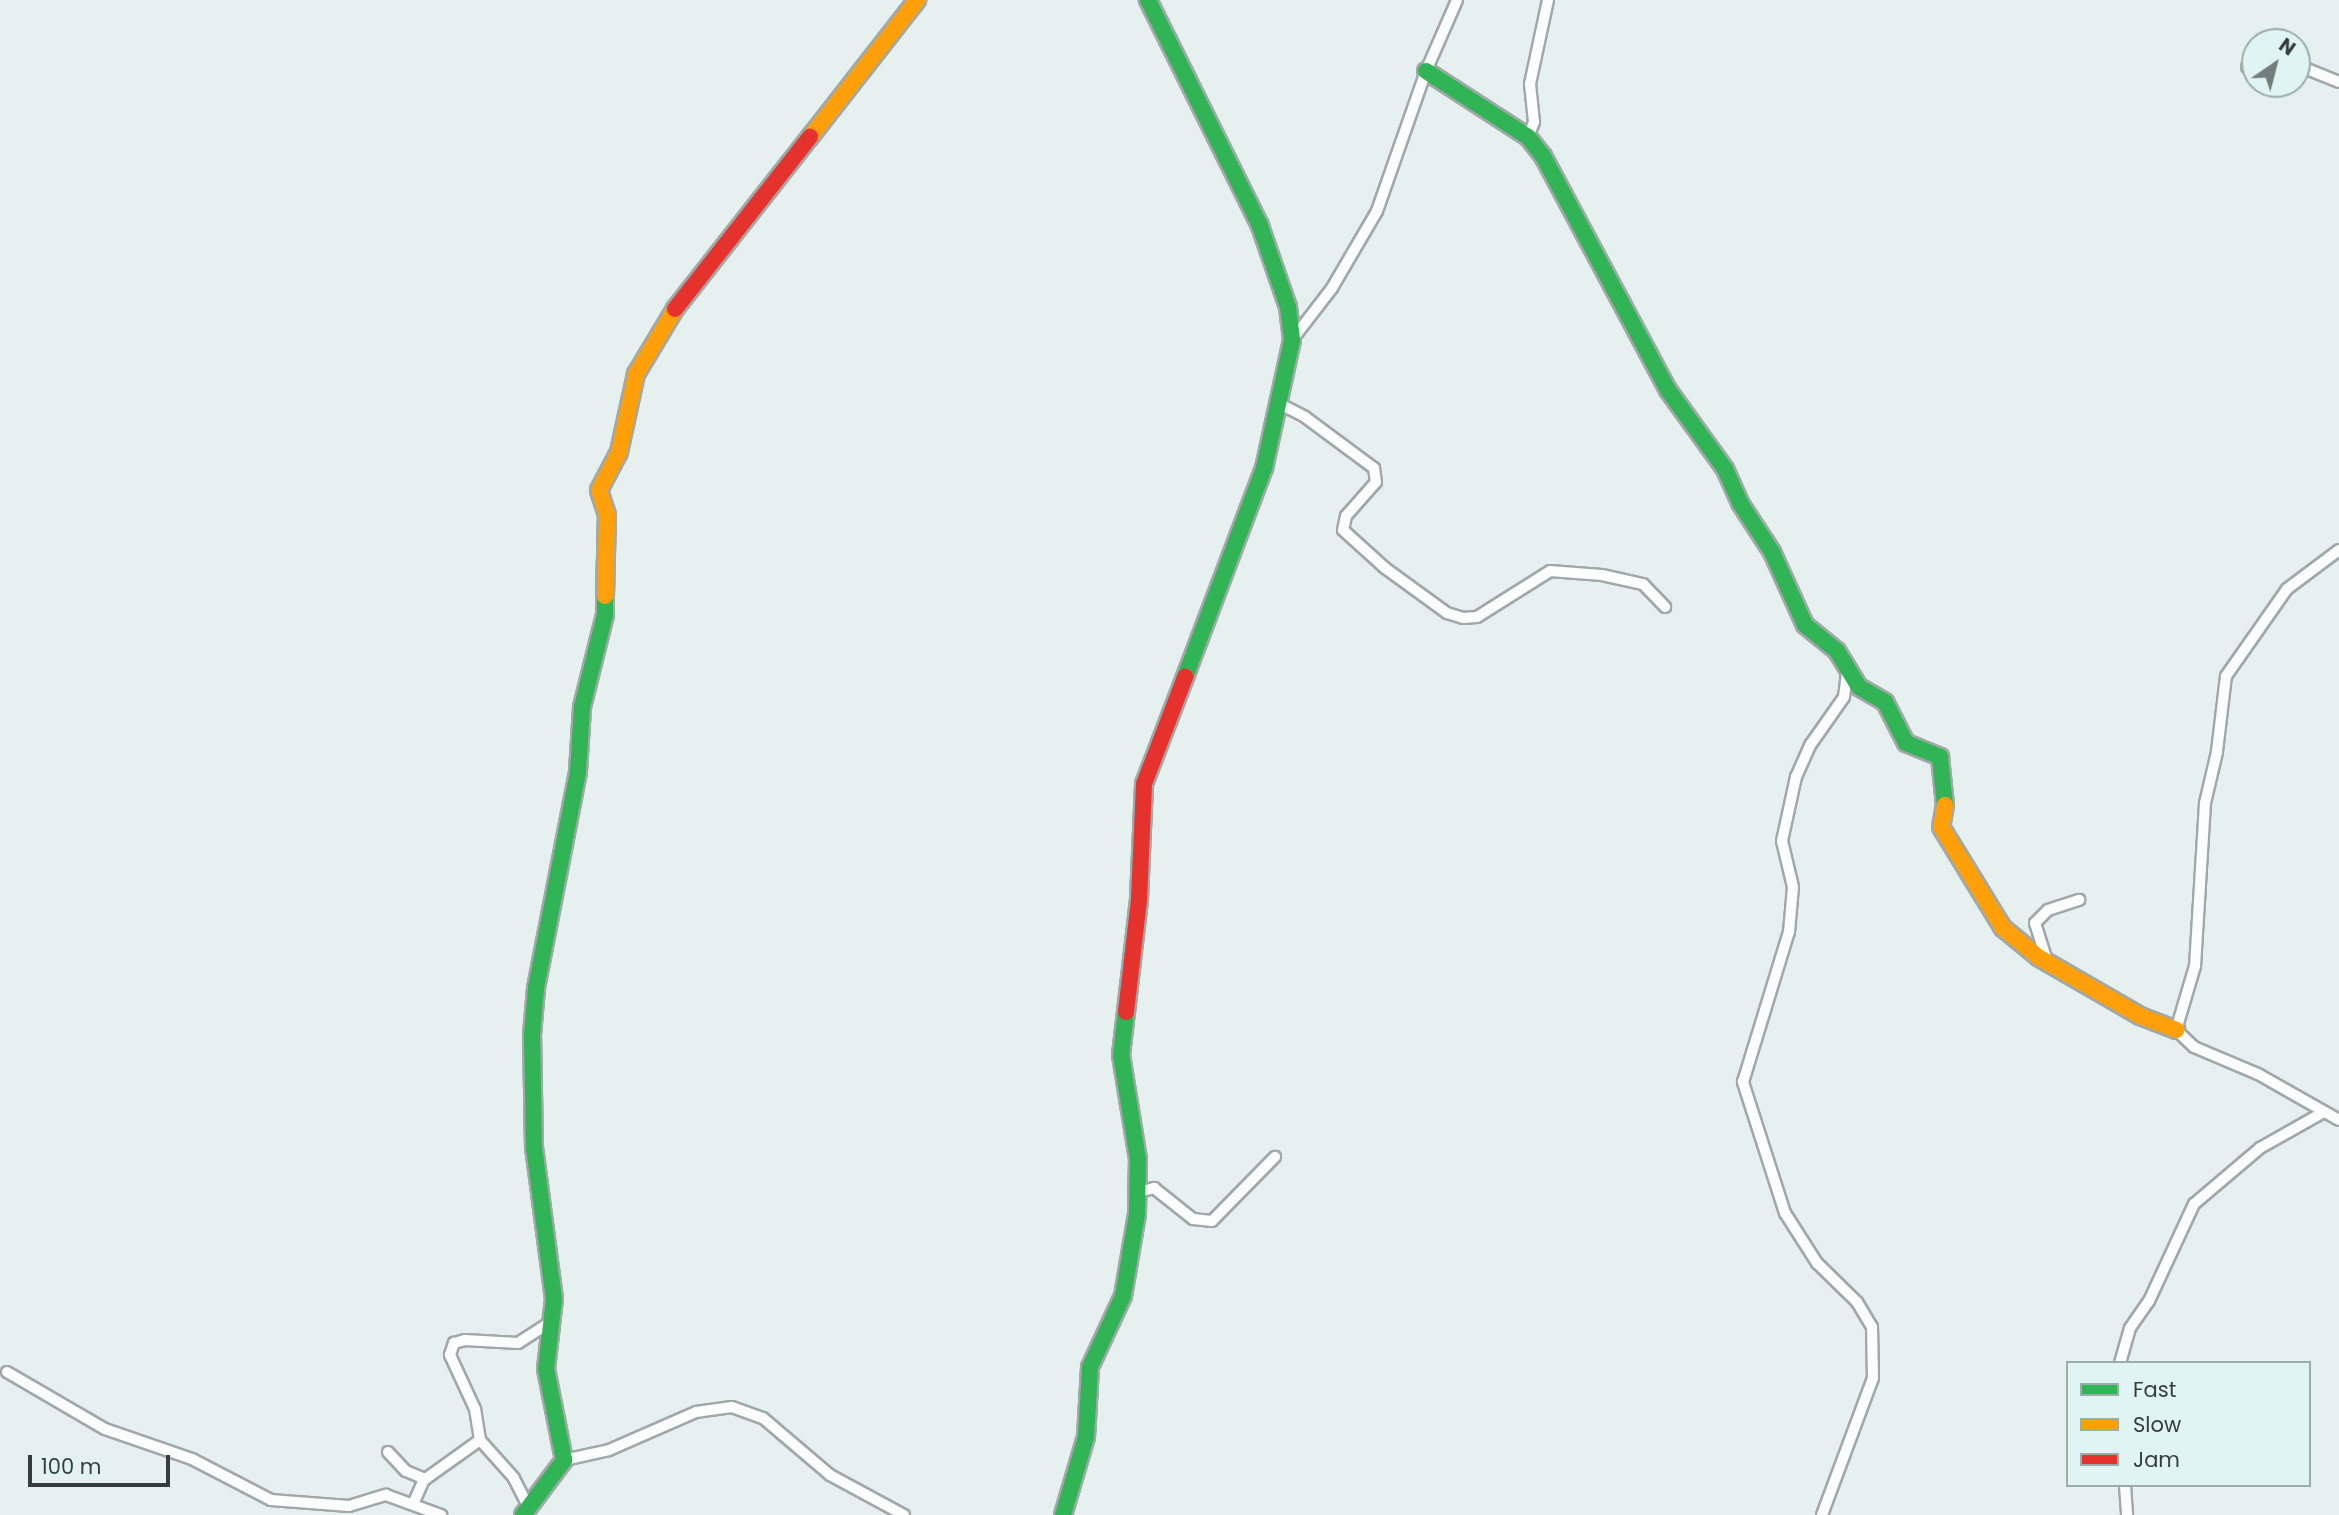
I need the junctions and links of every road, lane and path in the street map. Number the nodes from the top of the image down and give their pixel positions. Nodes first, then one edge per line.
1 (916, 0) edge
2 (1148, 0) edge
3 (1457, 0) edge
4 (1548, 0) edge
5 (1426, 71) junction
6 (2311, 71) edge
7 (2339, 82) edge
8 (1528, 137) junction
9 (1292, 340) junction
10 (1278, 403) junction
11 (2339, 550) edge
12 (1665, 607) dead end
13 (1847, 673) junction
14 (2079, 900) dead end
15 (2048, 964) junction
16 (2176, 1030) junction
17 (2324, 1112) junction
18 (2339, 1120) edge
19 (1275, 1157) dead end
20 (1139, 1192) junction
21 (554, 1320) junction
22 (2121, 1361) edge
23 (7, 1372) dead end
24 (480, 1440) junction
25 (388, 1452) dead end
26 (564, 1460) junction
27 (425, 1479) junction
28 (2125, 1487) edge
29 (414, 1502) junction
30 (526, 1512) edge
31 (441, 1515) edge
32 (904, 1515) edge
33 (1063, 1515) edge
34 (1822, 1515) edge
35 (2127, 1515) edge

1 - 21 street
2 - 9 street
3 - 5 street
4 - 8 street
5 - 8 street
5 - 9 street
6 - 7 street
8 - 13 street
9 - 10 street
10 - 12 street
10 - 20 street
11 - 16 street
13 - 15 street
13 - 34 street
14 - 15 street
15 - 16 street
16 - 17 street
17 - 18 street
17 - 22 street
19 - 20 street
20 - 33 street
21 - 24 street
21 - 26 street
23 - 29 street
24 - 27 street
24 - 30 street
25 - 27 street
26 - 30 street
26 - 32 street
27 - 29 street
28 - 35 street
29 - 31 street

